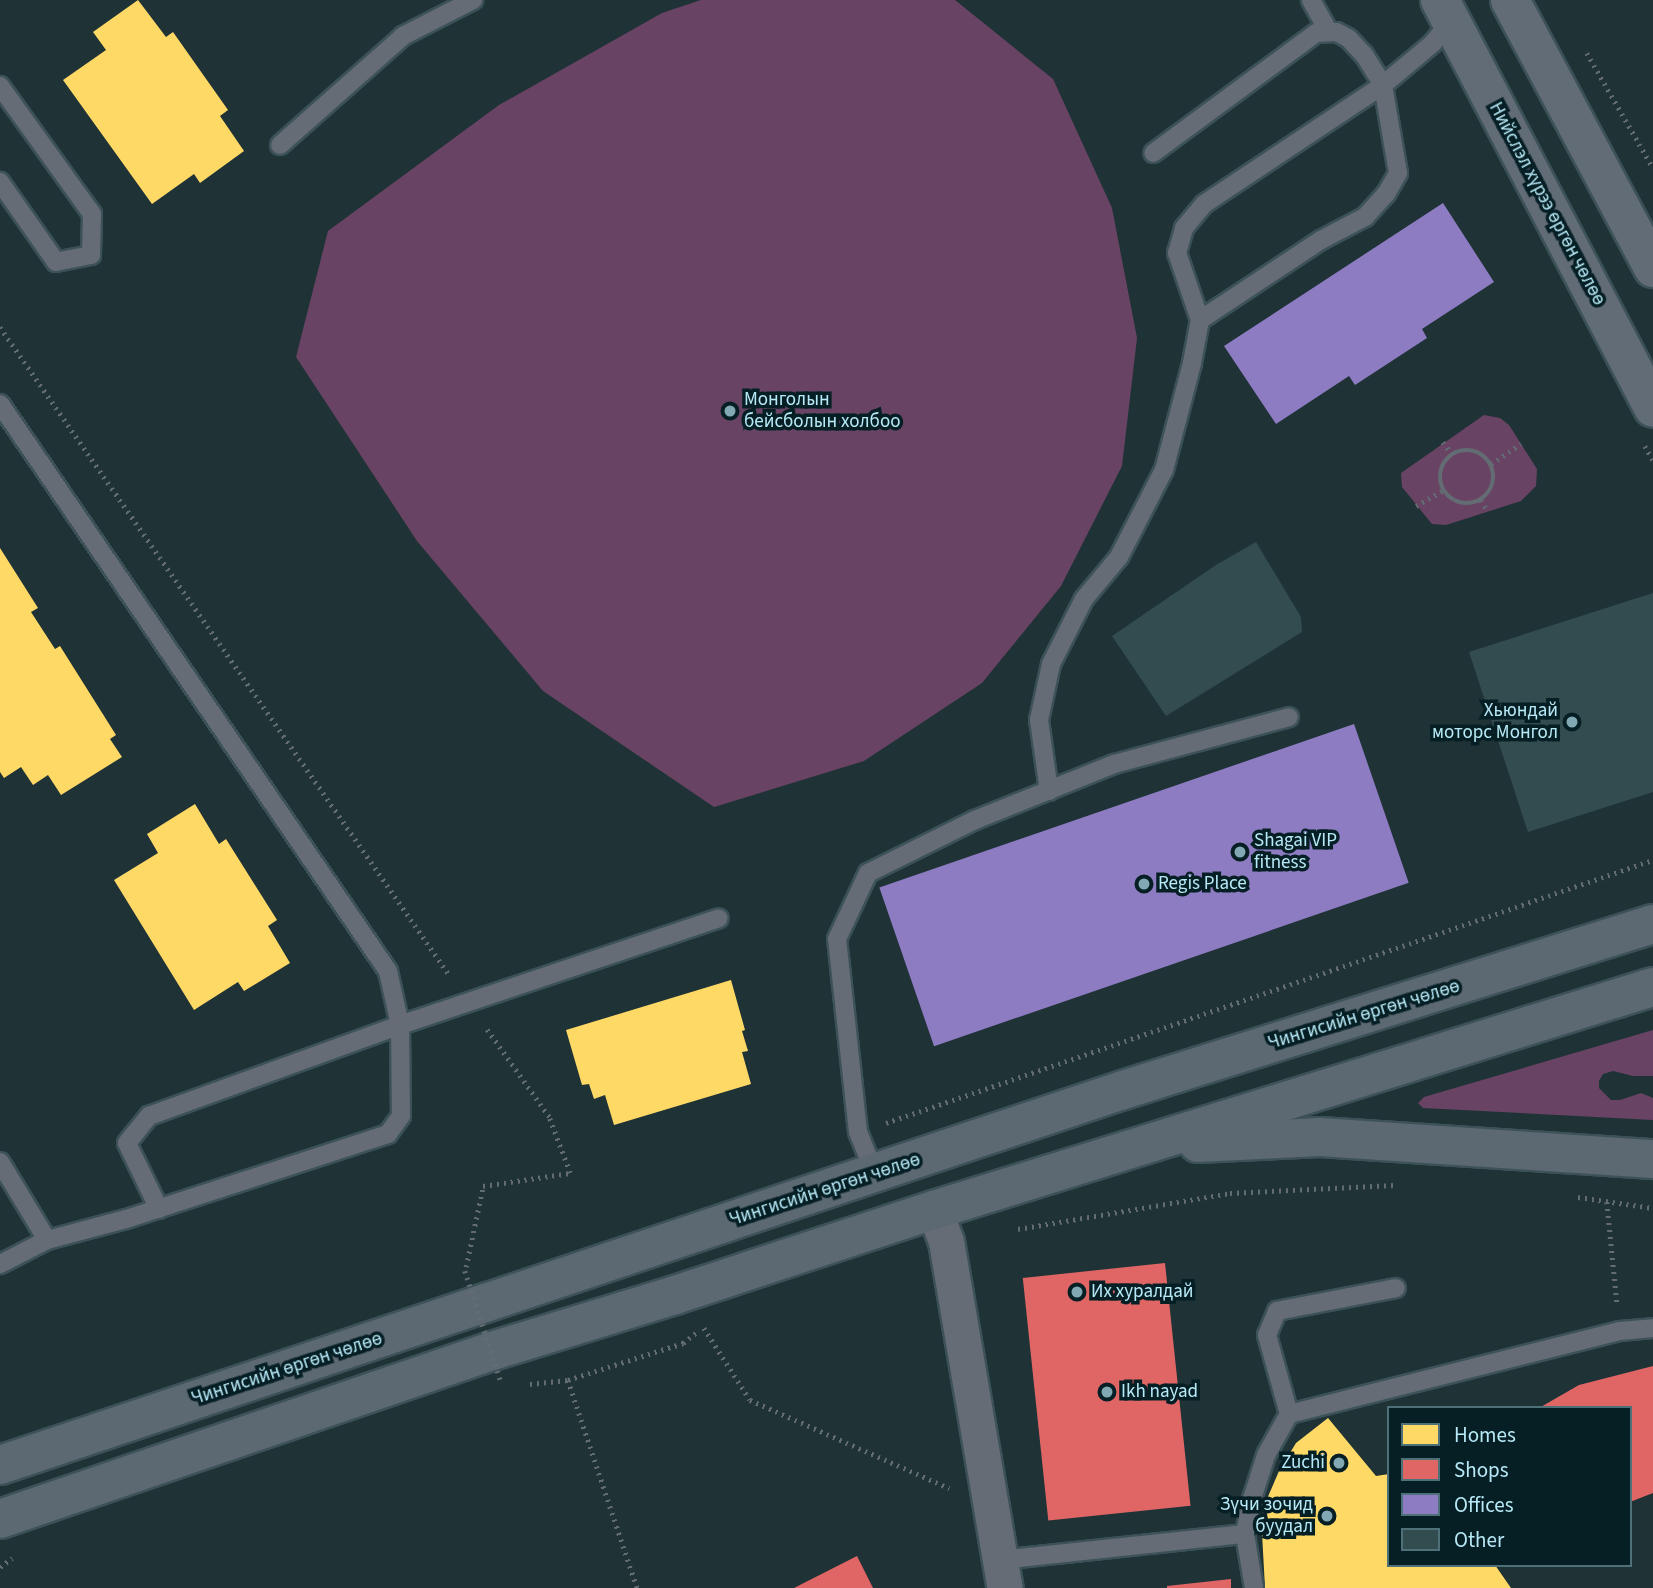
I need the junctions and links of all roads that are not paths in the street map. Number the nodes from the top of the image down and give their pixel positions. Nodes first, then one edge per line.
1 (473, 0) edge
2 (1311, 0) edge
3 (1510, 0) edge
4 (1446, 11) edge
5 (1328, 31) junction
6 (1383, 85) junction
7 (0, 86) edge
8 (280, 145) dead end
9 (1153, 153) dead end
10 (0, 182) edge
11 (1653, 268) edge
12 (1200, 320) junction
13 (0, 404) edge
14 (1653, 408) edge
15 (1289, 717) dead end
16 (1049, 791) junction
17 (719, 918) dead end
18 (1653, 924) edge
19 (1653, 987) edge
20 (401, 1025) junction
21 (1144, 1145) junction
22 (1653, 1159) edge
23 (0, 1162) edge
24 (875, 1174) junction
25 (159, 1209) junction
26 (933, 1210) junction
27 (47, 1240) junction
28 (0, 1264) edge
29 (1396, 1288) dead end
30 (1653, 1328) edge
31 (1289, 1414) junction
32 (0, 1465) edge
33 (0, 1519) edge
34 (1245, 1534) junction
35 (1002, 1574) edge
36 (1254, 1588) edge

1 - 8 lane
2 - 5 lane
3 - 11 main road
4 - 6 lane
4 - 14 main road, Нийслэл хүрээ өргөн чөлөө
5 - 6 lane
5 - 9 lane
6 - 12 lane
6 - 12 lane
7 - 10 lane
12 - 16 lane
13 - 20 lane
15 - 16 lane
16 - 24 lane
17 - 20 lane
18 - 24 highway, Чингисийн өргөн чөлөө
19 - 21 highway
20 - 25 lane
20 - 25 lane
21 - 22 highway
21 - 26 highway
23 - 27 lane
24 - 32 highway, Чингисийн өргөн чөлөө
25 - 27 lane
26 - 33 highway
26 - 35 street
27 - 28 lane
29 - 31 lane
30 - 31 lane
31 - 34 lane
34 - 35 lane
34 - 36 lane

